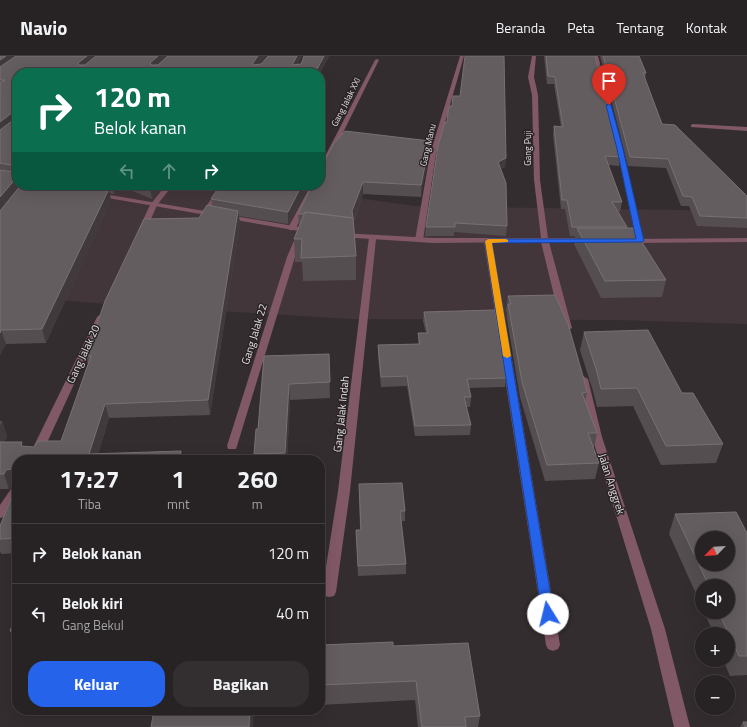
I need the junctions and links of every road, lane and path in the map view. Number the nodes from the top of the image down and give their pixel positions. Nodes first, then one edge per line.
1 (462, 56) edge
2 (534, 56) edge
3 (596, 56) edge
4 (376, 60) dead end
5 (693, 126) dead end
6 (747, 129) edge
7 (325, 163) edge
8 (166, 190) edge
9 (221, 190) edge
10 (311, 190) edge
11 (94, 194) edge
12 (154, 205) junction
13 (205, 214) junction
14 (292, 228) junction
15 (302, 230) junction
16 (318, 232) edge
17 (334, 234) edge
18 (372, 239) junction
19 (137, 240) edge
20 (419, 240) junction
21 (595, 240) edge
22 (617, 240) edge
23 (747, 240) edge
24 (488, 241) junction
25 (545, 241) junction
26 (640, 241) junction
27 (104, 311) edge
28 (570, 336) edge
29 (580, 370) edge
30 (232, 446) dead end
31 (35, 455) edge
32 (12, 496) edge
33 (0, 514) edge
34 (329, 592) dead end
35 (553, 645) dead end
36 (682, 727) edge

1 - 20 street, Gang Manu
2 - 25 street, Gang Puji
3 - 26 street
4 - 7 street, Gang Jalak XXI
5 - 6 street
8 - 12 street
9 - 13 street
10 - 14 street
11 - 12 street
12 - 13 street
12 - 19 street
13 - 14 street
14 - 15 street
15 - 16 street
15 - 30 street, Gang Jalak 22
17 - 18 street
18 - 20 street
18 - 34 street, Gang Jalak Indah
20 - 24 street
21 - 25 street
22 - 26 street
23 - 26 street
24 - 25 street
24 - 35 street
25 - 28 street
27 - 31 street, Gang Jalak 20
29 - 36 street, Jalan Anggrek
32 - 33 street

